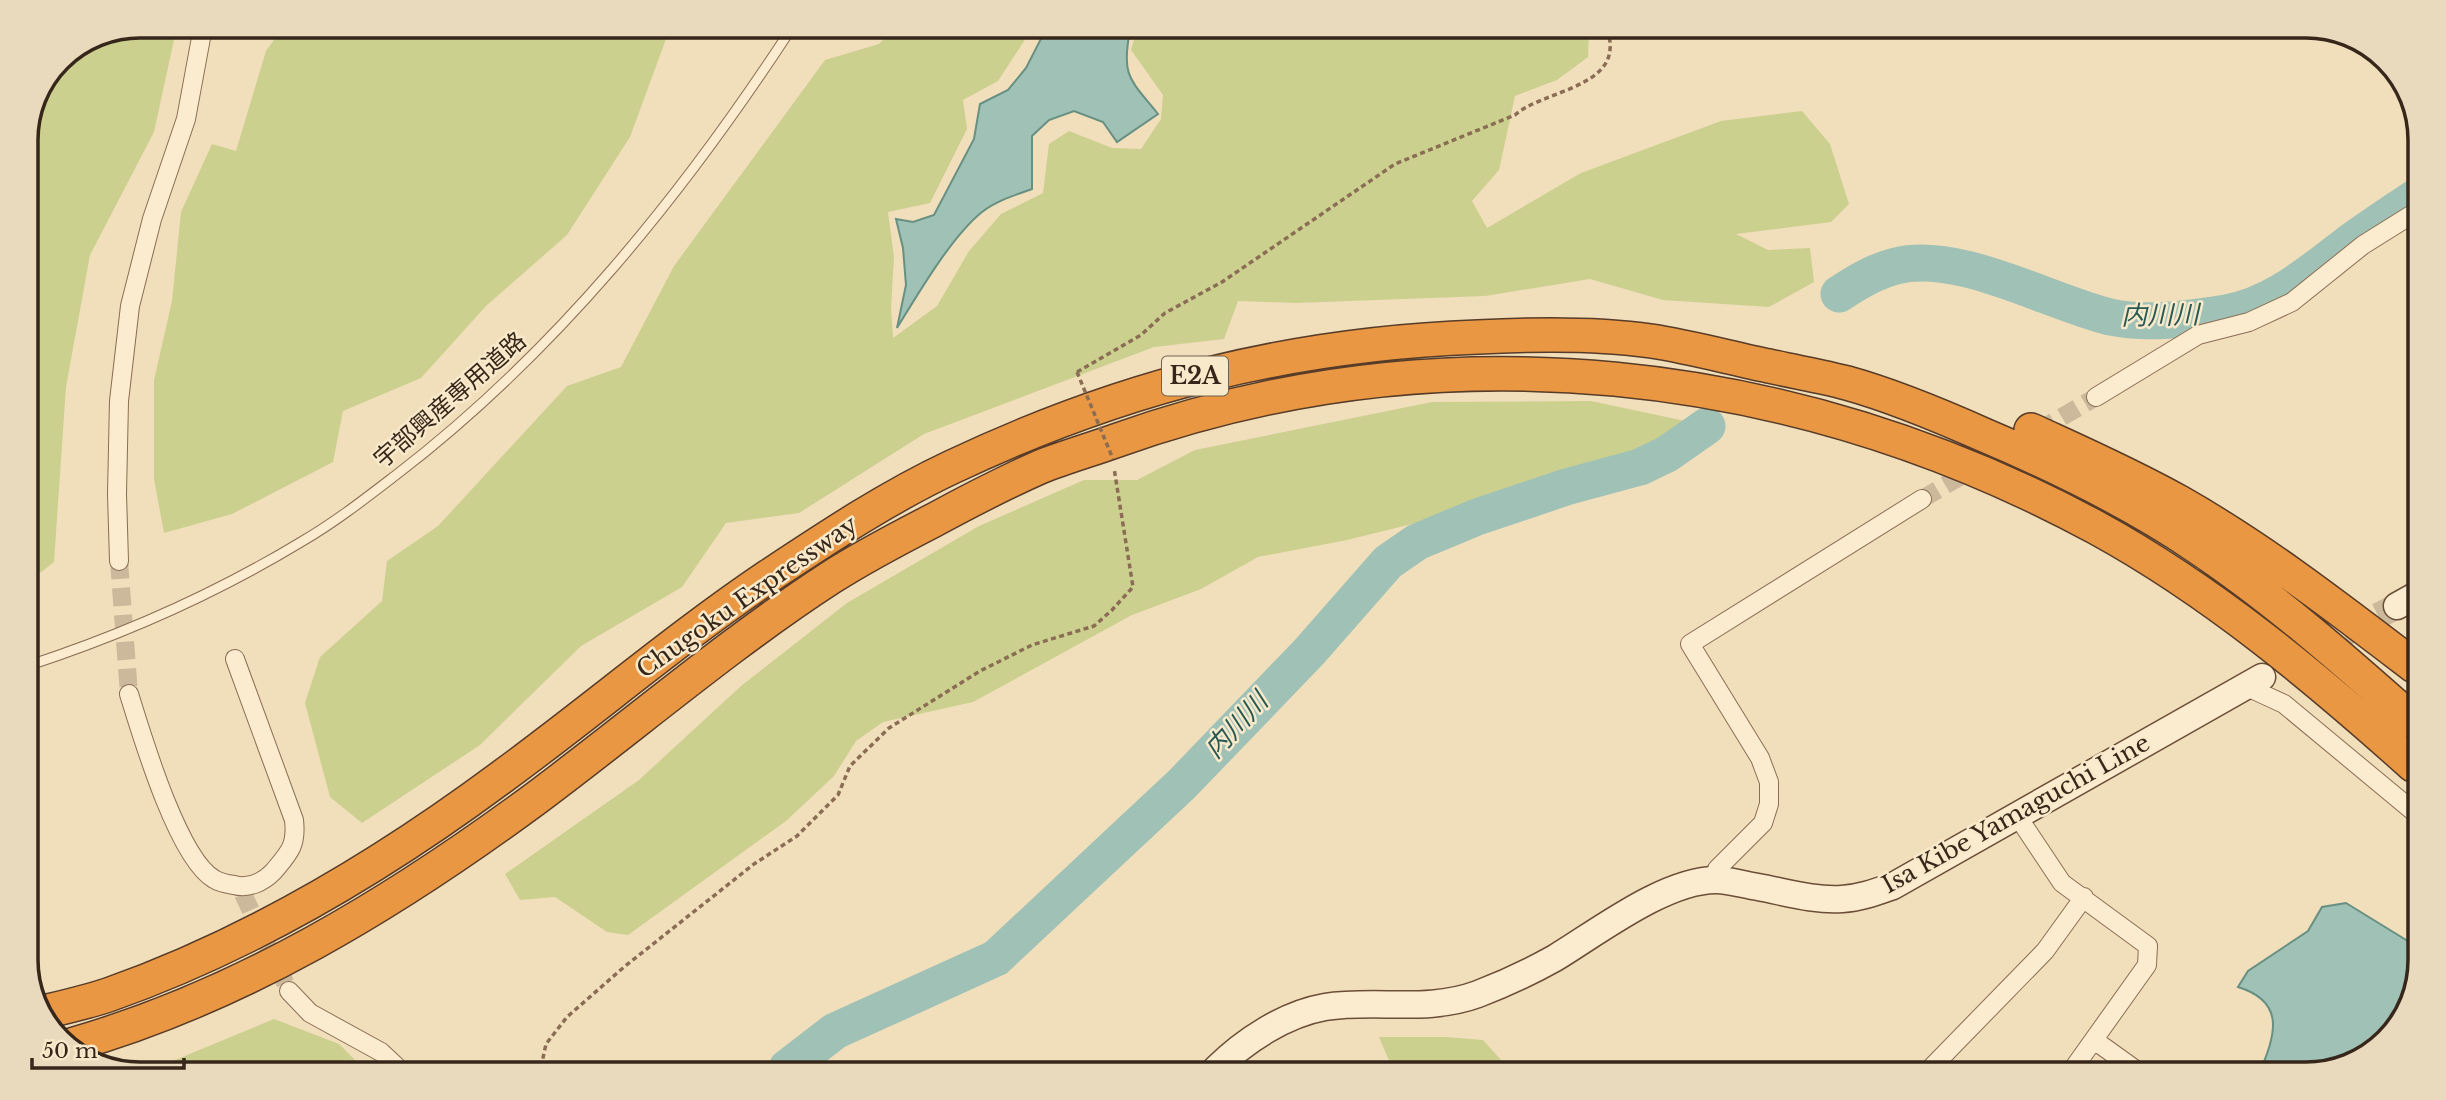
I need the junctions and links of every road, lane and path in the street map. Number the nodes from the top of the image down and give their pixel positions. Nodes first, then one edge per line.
1 (201, 38) edge
2 (785, 38) edge
3 (1609, 38) edge
4 (2407, 217) edge
5 (1679, 346) junction
6 (2095, 397) tunnel mouth
7 (1922, 499) tunnel mouth
8 (119, 561) tunnel mouth
9 (235, 659) dead end
10 (2408, 661) edge
11 (39, 662) edge
12 (2254, 681) joint
13 (129, 694) tunnel mouth
14 (2408, 716) edge
15 (2408, 760) edge
16 (2408, 807) edge
17 (2018, 817) junction
18 (1716, 880) junction
19 (2084, 897) junction
20 (289, 990) tunnel mouth
21 (53, 1011) edge
22 (2094, 1040) junction
23 (82, 1042) edge
24 (391, 1061) edge
25 (542, 1061) edge
26 (1226, 1061) edge
27 (1938, 1061) edge
28 (2079, 1061) edge
29 (2123, 1061) edge

1 - 8 street
2 - 11 lane, 宇部興産専用道路
3 - 25 path, bridge
4 - 6 street
5 - 10 highway
5 - 14 highway, Chugoku Expressway / E2A
5 - 21 highway, Chugoku Expressway / E2A
7 - 18 street
9 - 13 street
12 - 16 street
12 - 17 main road, Isa Kibe Yamaguchi Line
15 - 23 highway, Chugoku Expressway / E2A
17 - 18 main road, Isa Kibe Yamaguchi Line
17 - 19 street
18 - 26 main road, Isa Kibe Yamaguchi Line
19 - 22 street
19 - 27 street
20 - 24 street
22 - 28 street
22 - 29 street

